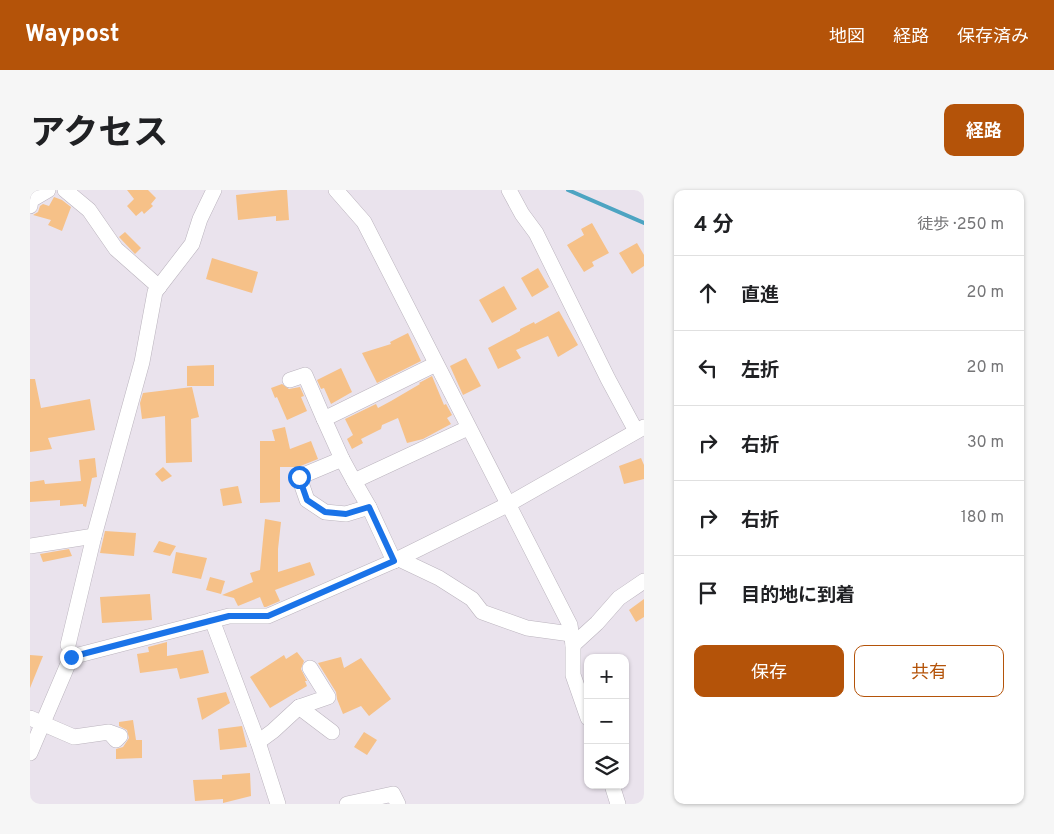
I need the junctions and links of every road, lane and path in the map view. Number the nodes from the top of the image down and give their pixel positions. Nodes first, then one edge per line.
1 (48, 190) edge
2 (65, 190) edge
3 (336, 190) edge
4 (509, 190) edge
5 (212, 191) edge
6 (30, 206) edge
7 (159, 287) junction
8 (436, 364) junction
9 (290, 380) dead end
10 (324, 419) junction
11 (468, 428) junction
12 (640, 429) edge
13 (342, 459) junction
14 (354, 480) junction
15 (507, 505) junction
16 (369, 507) junction
17 (94, 536) junction
18 (30, 546) edge
19 (397, 560) junction
20 (644, 581) edge
21 (212, 620) junction
22 (572, 640) junction
23 (68, 645) dead end
24 (310, 668) dead end
25 (299, 707) junction
26 (584, 707) edge
27 (36, 721) edge
28 (109, 732) dead end
29 (332, 732) dead end
30 (258, 742) junction
31 (30, 753) edge
32 (613, 789) edge
33 (278, 804) edge
34 (347, 804) edge
35 (398, 804) edge
36 (618, 804) edge

1 - 6 street
2 - 7 street
3 - 8 street
4 - 12 street
5 - 7 street
7 - 17 street
8 - 10 street
8 - 11 street
9 - 10 street
10 - 13 street
11 - 14 street
11 - 15 street
12 - 15 street
13 - 14 street
13 - 16 street
14 - 16 street
15 - 19 street
15 - 22 street
16 - 19 street
17 - 18 street
17 - 23 street
19 - 21 street
19 - 22 street
20 - 22 street
21 - 27 street
21 - 30 street
22 - 26 street
24 - 25 street
25 - 29 street
25 - 30 street
27 - 28 street
27 - 31 street
30 - 33 street
32 - 36 street
34 - 35 street

